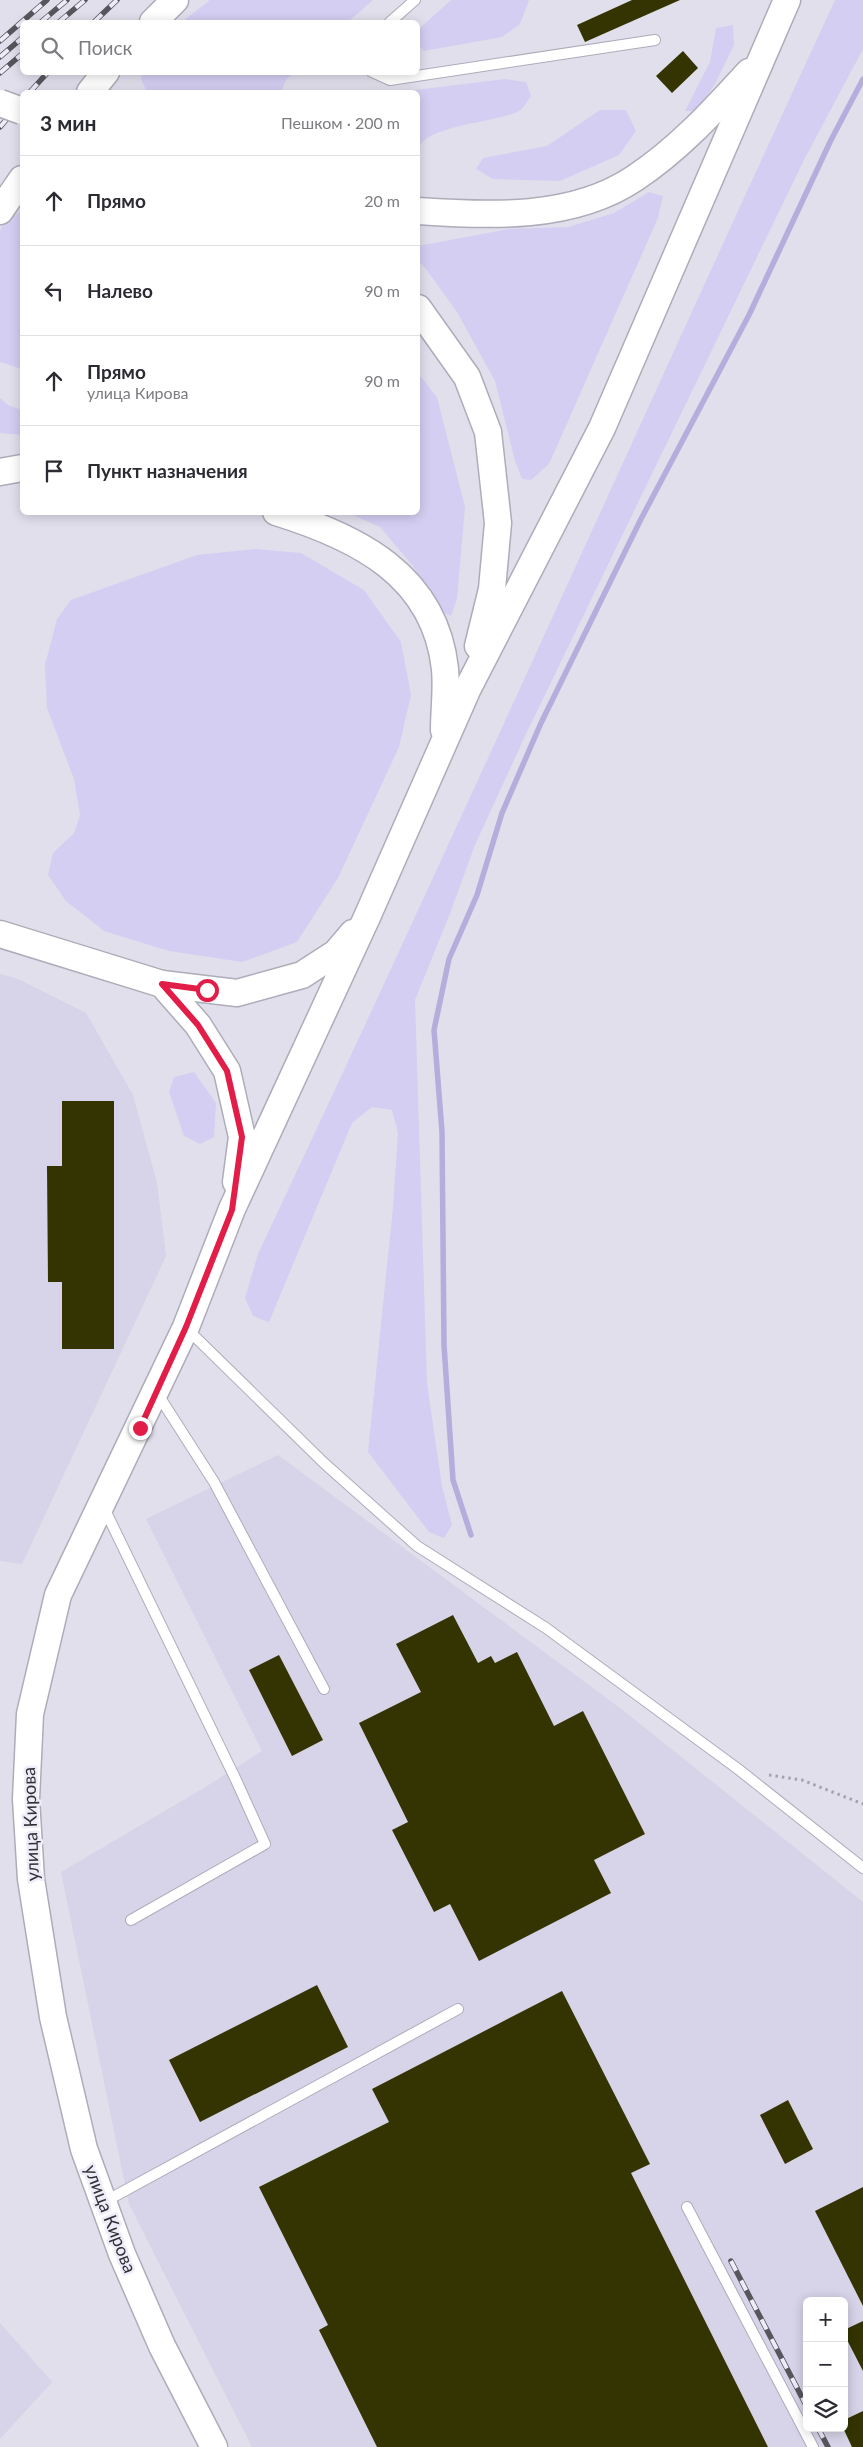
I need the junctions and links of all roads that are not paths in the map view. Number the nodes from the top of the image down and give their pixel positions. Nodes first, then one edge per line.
1 (175, 0) edge
2 (415, 0) edge
3 (787, 0) edge
4 (155, 20) edge
5 (392, 20) edge
6 (656, 40) dead end
7 (762, 59) junction
8 (104, 75) edge
9 (379, 75) edge
10 (92, 90) edge
11 (0, 103) edge
12 (20, 110) edge
13 (20, 182) edge
14 (420, 211) edge
15 (0, 212) edge
16 (420, 311) edge
17 (20, 468) edge
18 (0, 472) edge
19 (284, 515) edge
20 (468, 688) junction
21 (444, 743) junction
22 (367, 917) junction
23 (0, 934) edge
24 (162, 984) junction
25 (232, 1210) junction
26 (186, 1327) junction
27 (156, 1392) junction
28 (102, 1505) junction
29 (324, 1690) dead end
30 (863, 1868) edge
31 (131, 1920) dead end
32 (458, 2009) dead end
33 (103, 2202) junction
34 (687, 2206) dead end
35 (214, 2447) edge
36 (813, 2447) edge

1 - 4 street
2 - 5 lane
3 - 7 street
6 - 9 lane
7 - 14 street
7 - 20 street
8 - 10 street
11 - 12 street, bridge
13 - 15 street
16 - 20 street
17 - 18 street
19 - 21 street
20 - 21 street
21 - 22 street
22 - 24 street
22 - 25 street
23 - 24 street
24 - 25 street
25 - 26 street, улица Кирова
26 - 27 street, улица Кирова
26 - 30 lane
27 - 28 street, улица Кирова
27 - 29 lane
28 - 31 lane
28 - 33 street, улица Кирова
32 - 33 lane
33 - 35 street, улица Кирова
34 - 36 lane

